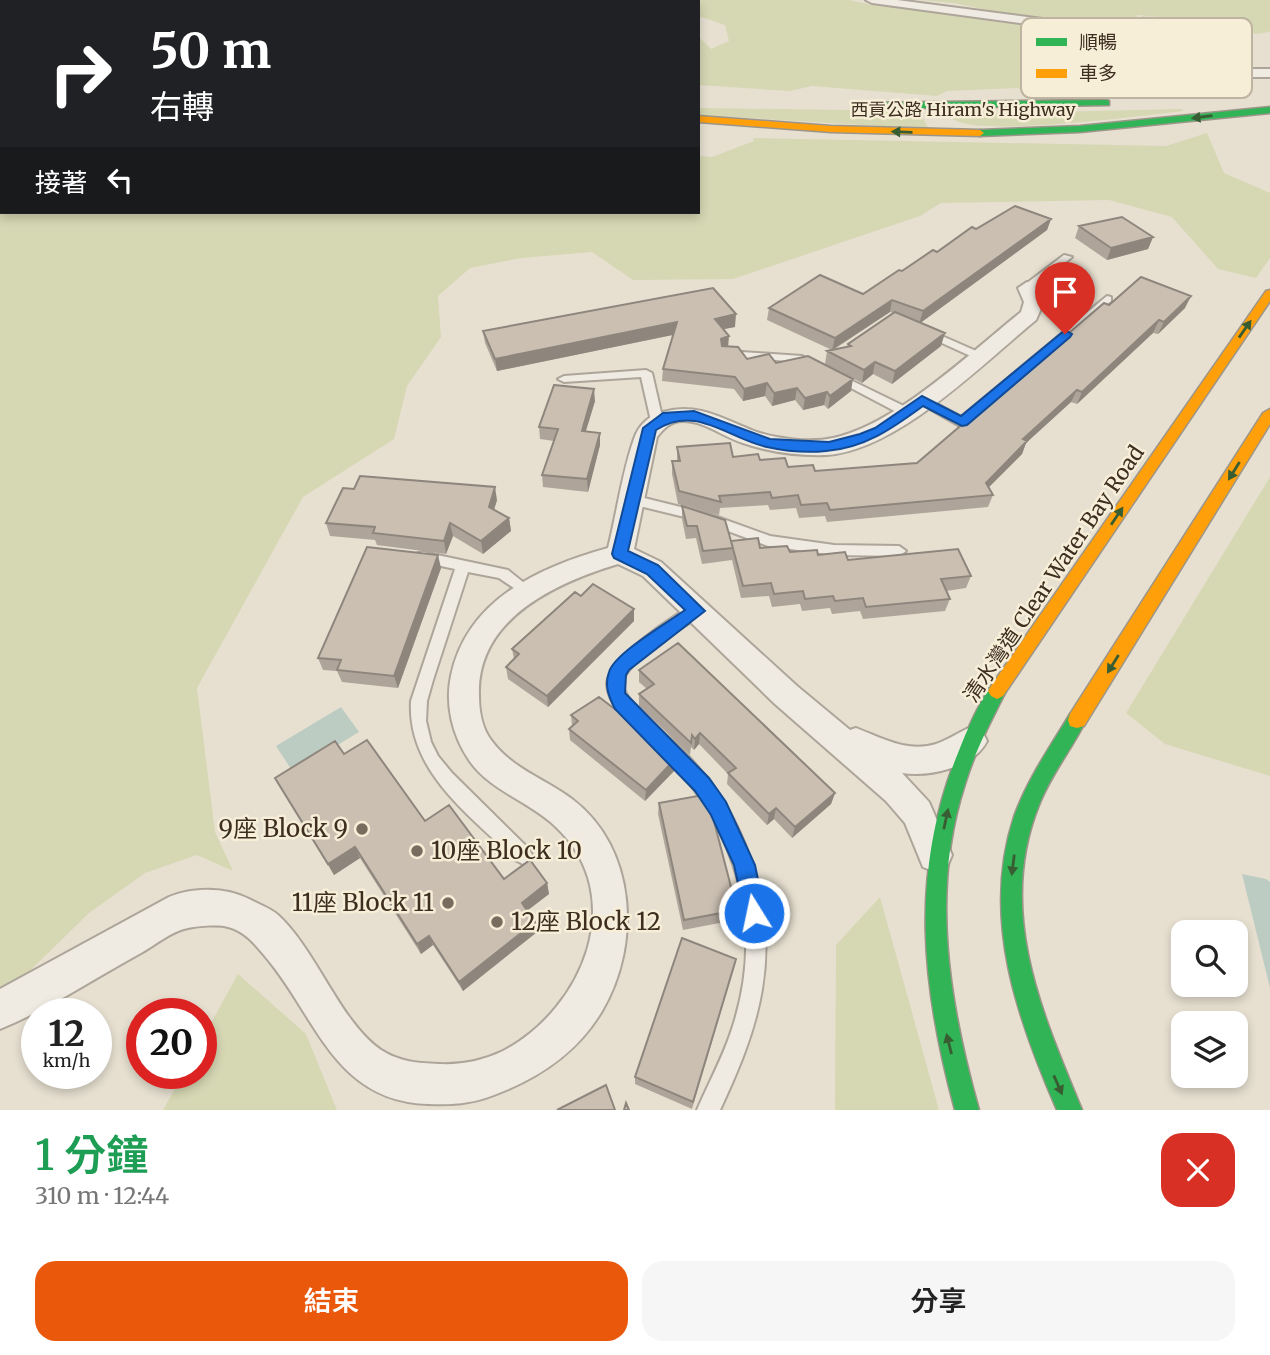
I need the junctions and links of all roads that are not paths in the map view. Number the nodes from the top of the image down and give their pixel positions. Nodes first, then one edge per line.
1 (872, 0) edge
2 (1021, 20) edge
3 (1252, 73) edge
4 (1270, 73) edge
5 (1270, 97) edge
6 (1126, 103) dead end
7 (1179, 103) dead end
8 (978, 104) junction
9 (843, 106) dead end
10 (1270, 110) edge
11 (700, 119) edge
12 (1026, 132) junction
13 (1067, 257) dead end
14 (1027, 288) joint
15 (1270, 293) edge
16 (1107, 299) dead end
17 (915, 328) edge
18 (727, 354) edge
19 (979, 356) junction
20 (564, 379) dead end
21 (915, 407) junction
22 (1270, 413) edge
23 (657, 421) junction
24 (632, 500) junction
25 (899, 551) dead end
26 (620, 554) junction
27 (403, 555) edge
28 (463, 565) junction
29 (527, 591) junction
30 (696, 611) junction
31 (832, 732) junction
32 (971, 741) junction
33 (523, 855) dead end
34 (937, 860) junction
35 (0, 1010) edge
36 (708, 1110) edge
37 (967, 1110) edge
38 (1070, 1110) edge

1 - 2 street
3 - 4 street
5 - 7 main road
6 - 8 main road, 西貢公路 Hiram's Highway
8 - 9 main road, 西貢公路 Hiram's Highway
8 - 12 main road
10 -> 12 main road, 西貢公路 Hiram's Highway
12 -> 11 main road, 西貢公路 Hiram's Highway
13 - 14 lane
14 - 19 street
32 -> 15 main road, 清水灣道 Clear Water Bay Road
16 - 21 lane
17 - 19 lane
18 - 21 lane
19 - 21 street
20 - 23 lane
21 - 23 street
22 -> 38 main road
23 - 24 street
24 - 25 lane
24 - 26 street
26 - 29 street
26 - 30 street
27 - 28 lane
28 - 29 lane
28 - 33 lane
29 - 35 street
30 - 31 street
30 - 36 lane
31 - 32 street
31 - 34 street
34 -> 32 main road, 清水灣道 Clear Water Bay Road
37 -> 34 main road, 清水灣道 Clear Water Bay Road

